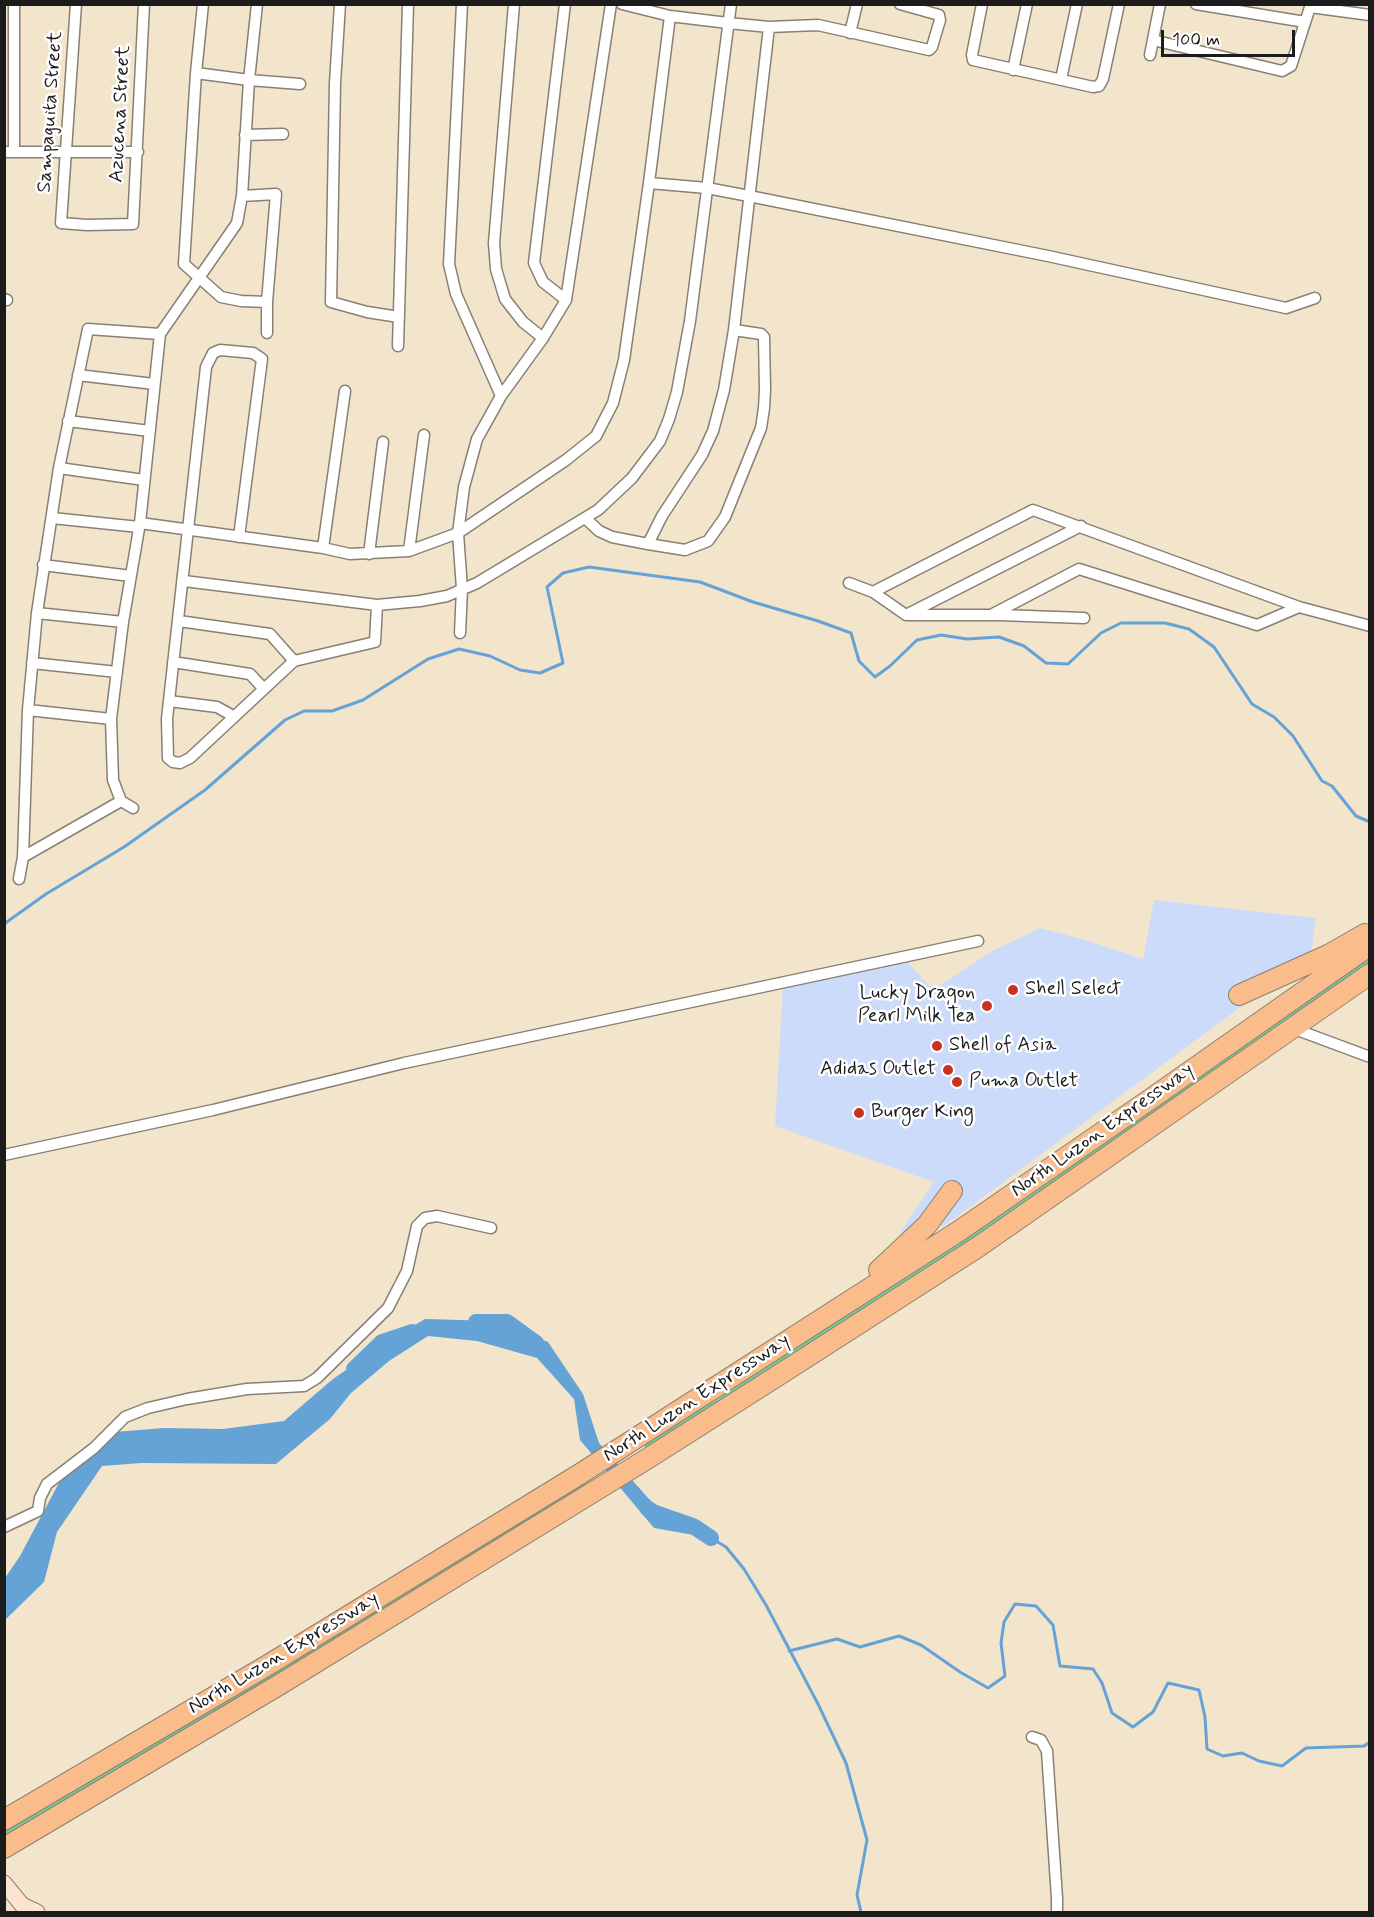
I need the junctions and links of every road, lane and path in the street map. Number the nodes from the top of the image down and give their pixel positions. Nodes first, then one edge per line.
1 (15, 4) edge
2 (76, 4) edge
3 (144, 4) edge
4 (203, 4) edge
5 (257, 4) edge
6 (340, 4) edge
7 (408, 4) edge
8 (462, 4) edge
9 (514, 4) edge
10 (565, 4) edge
11 (611, 4) edge
12 (622, 4) edge
13 (731, 4) edge
14 (857, 4) edge
15 (900, 4) edge
16 (982, 4) edge
17 (1027, 4) edge
18 (1077, 4) edge
19 (1119, 4) edge
20 (1160, 4) edge
21 (1196, 4) edge
22 (1310, 6) edge
23 (1370, 15) edge
24 (670, 16) junction
25 (1305, 22) junction
26 (728, 23) junction
27 (769, 27) junction
28 (850, 33) junction
29 (1153, 40) junction
30 (1150, 55) dead end
31 (1013, 70) junction
32 (196, 73) junction
33 (1061, 79) junction
34 (249, 80) junction
35 (300, 84) dead end
36 (283, 134) dead end
37 (245, 135) junction
38 (9, 151) edge
39 (138, 152) junction
40 (65, 153) junction
41 (649, 183) junction
42 (707, 188) junction
43 (242, 196) junction
44 (749, 196) junction
45 (61, 223) joint
46 (198, 277) junction
47 (1315, 298) dead end
48 (566, 300) junction
49 (267, 302) junction
50 (399, 317) junction
51 (734, 330) junction
52 (267, 333) dead end
53 (160, 334) junction
54 (543, 338) junction
55 (398, 346) dead end
56 (78, 375) junction
57 (154, 384) junction
58 (345, 391) dead end
59 (501, 396) junction
60 (68, 421) junction
61 (150, 431) junction
62 (424, 435) dead end
63 (383, 442) dead end
64 (59, 468) junction
65 (144, 480) junction
66 (52, 518) junction
67 (585, 518) junction
68 (139, 525) junction
69 (1081, 526) junction
70 (189, 529) junction
71 (458, 533) junction
72 (239, 537) junction
73 (648, 544) junction
74 (323, 548) junction
75 (409, 551) junction
76 (369, 554) junction
77 (43, 565) junction
78 (131, 576) junction
79 (184, 581) junction
80 (849, 583) dead end
81 (462, 589) junction
82 (873, 592) junction
83 (377, 605) junction
84 (1299, 607) junction
85 (37, 613) junction
86 (906, 615) junction
87 (991, 615) junction
88 (1084, 618) dead end
89 (179, 621) junction
90 (123, 622) junction
91 (1370, 627) edge
92 (460, 633) dead end
93 (294, 661) junction
94 (174, 662) junction
95 (32, 663) junction
96 (117, 672) junction
97 (263, 688) junction
98 (169, 701) junction
99 (28, 710) junction
100 (233, 716) junction
101 (111, 718) junction
102 (121, 801) junction
103 (133, 808) dead end
104 (23, 856) junction
105 (19, 879) dead end
106 (1370, 931) edge
107 (978, 941) dead end
108 (1370, 945) edge
109 (1370, 974) edge
110 (1239, 995) dead end
111 (1291, 1028) junction
112 (1370, 1056) edge
113 (4, 1155) edge
114 (952, 1191) dead end
115 (492, 1227) dead end
116 (742, 1370) junction
117 (4, 1527) edge
118 (1032, 1737) dead end
119 (4, 1820) edge
120 (4, 1848) edge
121 (6, 1885) edge
122 (37, 1912) edge
123 (1057, 1912) edge

1 - 38 street
2 - 40 street, Sampaguita Street
3 - 39 street, Azucena Street
4 - 32 street
5 - 34 street
6 - 50 street
7 - 50 street
8 - 59 street
9 - 54 street
10 - 48 street
11 - 48 street
12 - 24 street
13 - 26 street
14 - 28 street
15 - 28 street
16 - 31 street
17 - 31 street
18 - 33 street
19 - 33 street
20 - 29 street
21 - 25 street
22 - 23 street
22 - 25 street
24 - 26 street
24 - 41 street
25 - 29 street
26 - 27 street
26 - 42 street
27 - 28 street
27 - 44 street
29 - 30 street
31 - 33 street
32 - 34 street
32 - 46 street
34 - 35 street
34 - 37 street
36 - 37 street
37 - 43 street
38 - 40 street
39 - 40 street
39 - 45 street, Azucena Street
40 - 45 street, Sampaguita Street
41 - 42 street
41 - 71 street
42 - 44 street
42 - 67 street
43 - 46 street
43 - 49 street
44 - 47 street
44 - 51 street
46 - 49 street
46 - 53 street
48 - 54 street
49 - 52 street
50 - 55 street
51 - 73 street
51 - 73 street
53 - 56 street
53 - 57 street
54 - 59 street
56 - 57 street
56 - 60 street
57 - 61 street
58 - 74 street
59 - 71 street
60 - 61 street
60 - 64 street
61 - 65 street
62 - 75 street
63 - 76 street
64 - 65 street
64 - 66 street
65 - 68 street
66 - 68 street
66 - 77 street
67 - 73 street
67 - 81 street
68 - 70 street
68 - 78 street
69 - 82 street
69 - 84 street
69 - 86 street
70 - 72 street
70 - 72 street
70 - 79 street
71 - 75 street
71 - 81 street
72 - 74 street
74 - 76 street
75 - 76 street
77 - 78 street
77 - 85 street
78 - 90 street
79 - 83 street
79 - 89 street
80 - 82 street
81 - 83 street
81 - 92 street
82 - 86 street
83 - 93 street
84 - 87 street
84 - 91 street
85 - 90 street
85 - 95 street
86 - 87 street
87 - 88 street
89 - 93 street
89 - 94 street
90 - 96 street
93 - 97 street
94 - 97 street
94 - 98 street
95 - 96 street
95 - 99 street
96 - 101 street
97 - 100 street
98 - 100 street
98 - 100 street
99 - 101 street
99 - 104 street
101 - 102 street
102 - 103 street
102 - 104 street
104 - 105 street
106 - 110 highway
107 - 113 street
108 - 116 highway, North Luzon Expressway
109 - 111 highway, North Luzon Expressway
111 - 112 street
111 - 120 highway, North Luzon Expressway
114 - 116 highway
115 - 117 street
116 - 119 highway, North Luzon Expressway
118 - 123 street
121 - 122 street

